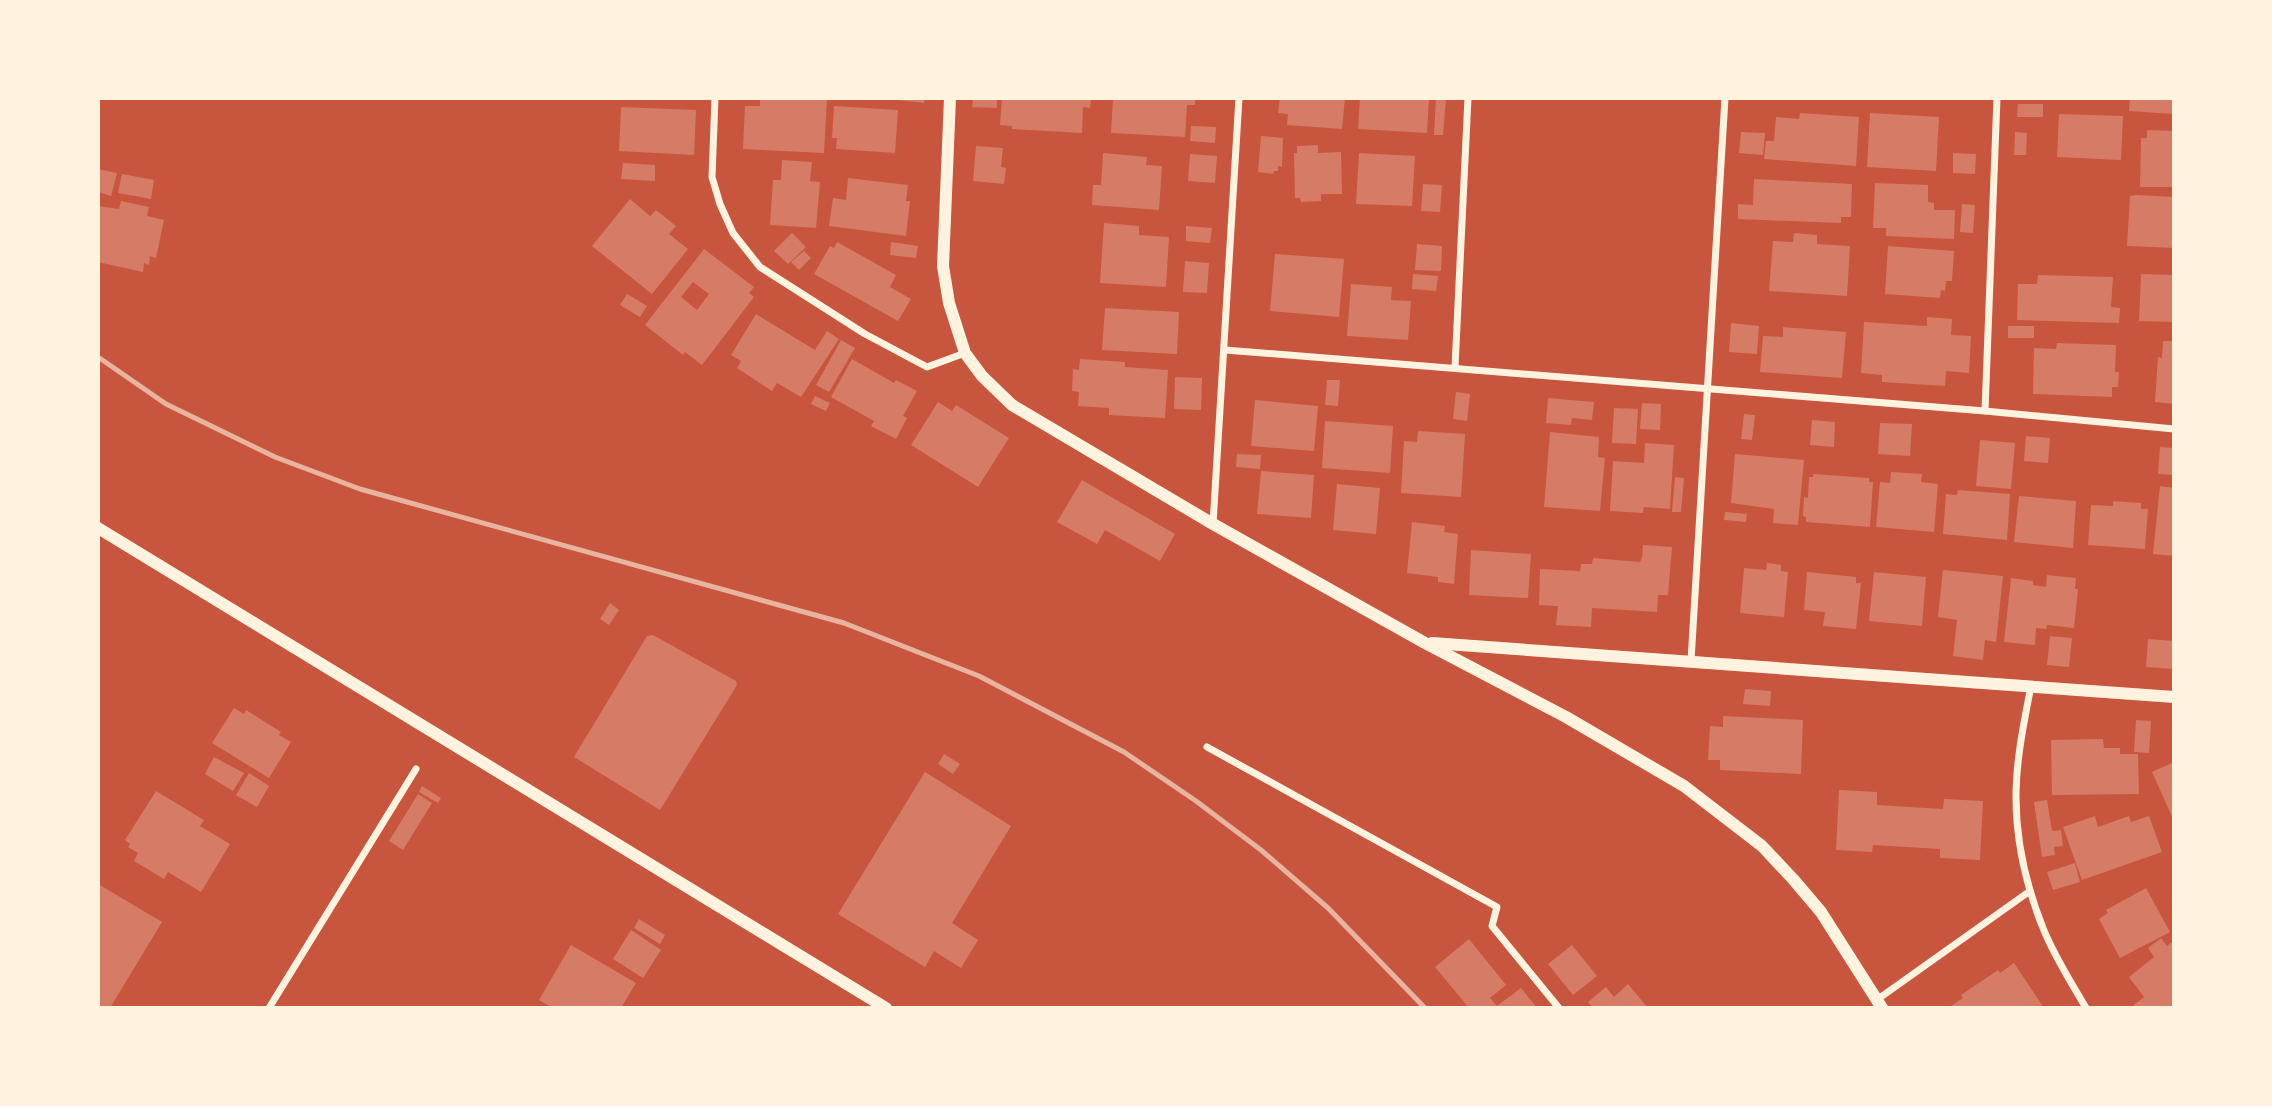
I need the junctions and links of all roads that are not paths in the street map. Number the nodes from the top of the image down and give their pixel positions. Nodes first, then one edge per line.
1 (715, 98) edge
2 (950, 98) edge
3 (1239, 98) edge
4 (1468, 98) edge
5 (1725, 98) edge
6 (1997, 98) edge
7 (1225, 350) junction
8 (965, 353) junction
9 (1455, 367) junction
10 (1708, 390) junction
11 (1985, 411) junction
12 (2174, 429) edge
13 (1213, 524) junction
14 (98, 527) edge
15 (1425, 643) junction
16 (1691, 661) junction
17 (2031, 685) junction
18 (2174, 697) edge
19 (1207, 747) dead end
20 (416, 769) dead end
21 (2030, 891) junction
22 (1880, 1004) edge
23 (269, 1008) edge
24 (886, 1008) edge
25 (1559, 1008) edge
26 (2086, 1008) edge

1 - 8 street
2 - 8 street
3 - 7 street
4 - 9 street
5 - 10 street
6 - 11 street
7 - 9 street
7 - 13 street
8 - 13 street
9 - 10 street
10 - 11 street
10 - 16 street
11 - 12 street
13 - 15 street
14 - 24 street
15 - 16 street
15 - 22 street
16 - 17 street
17 - 18 street
17 - 21 street
19 - 25 street
20 - 23 street
21 - 22 street
21 - 26 street

